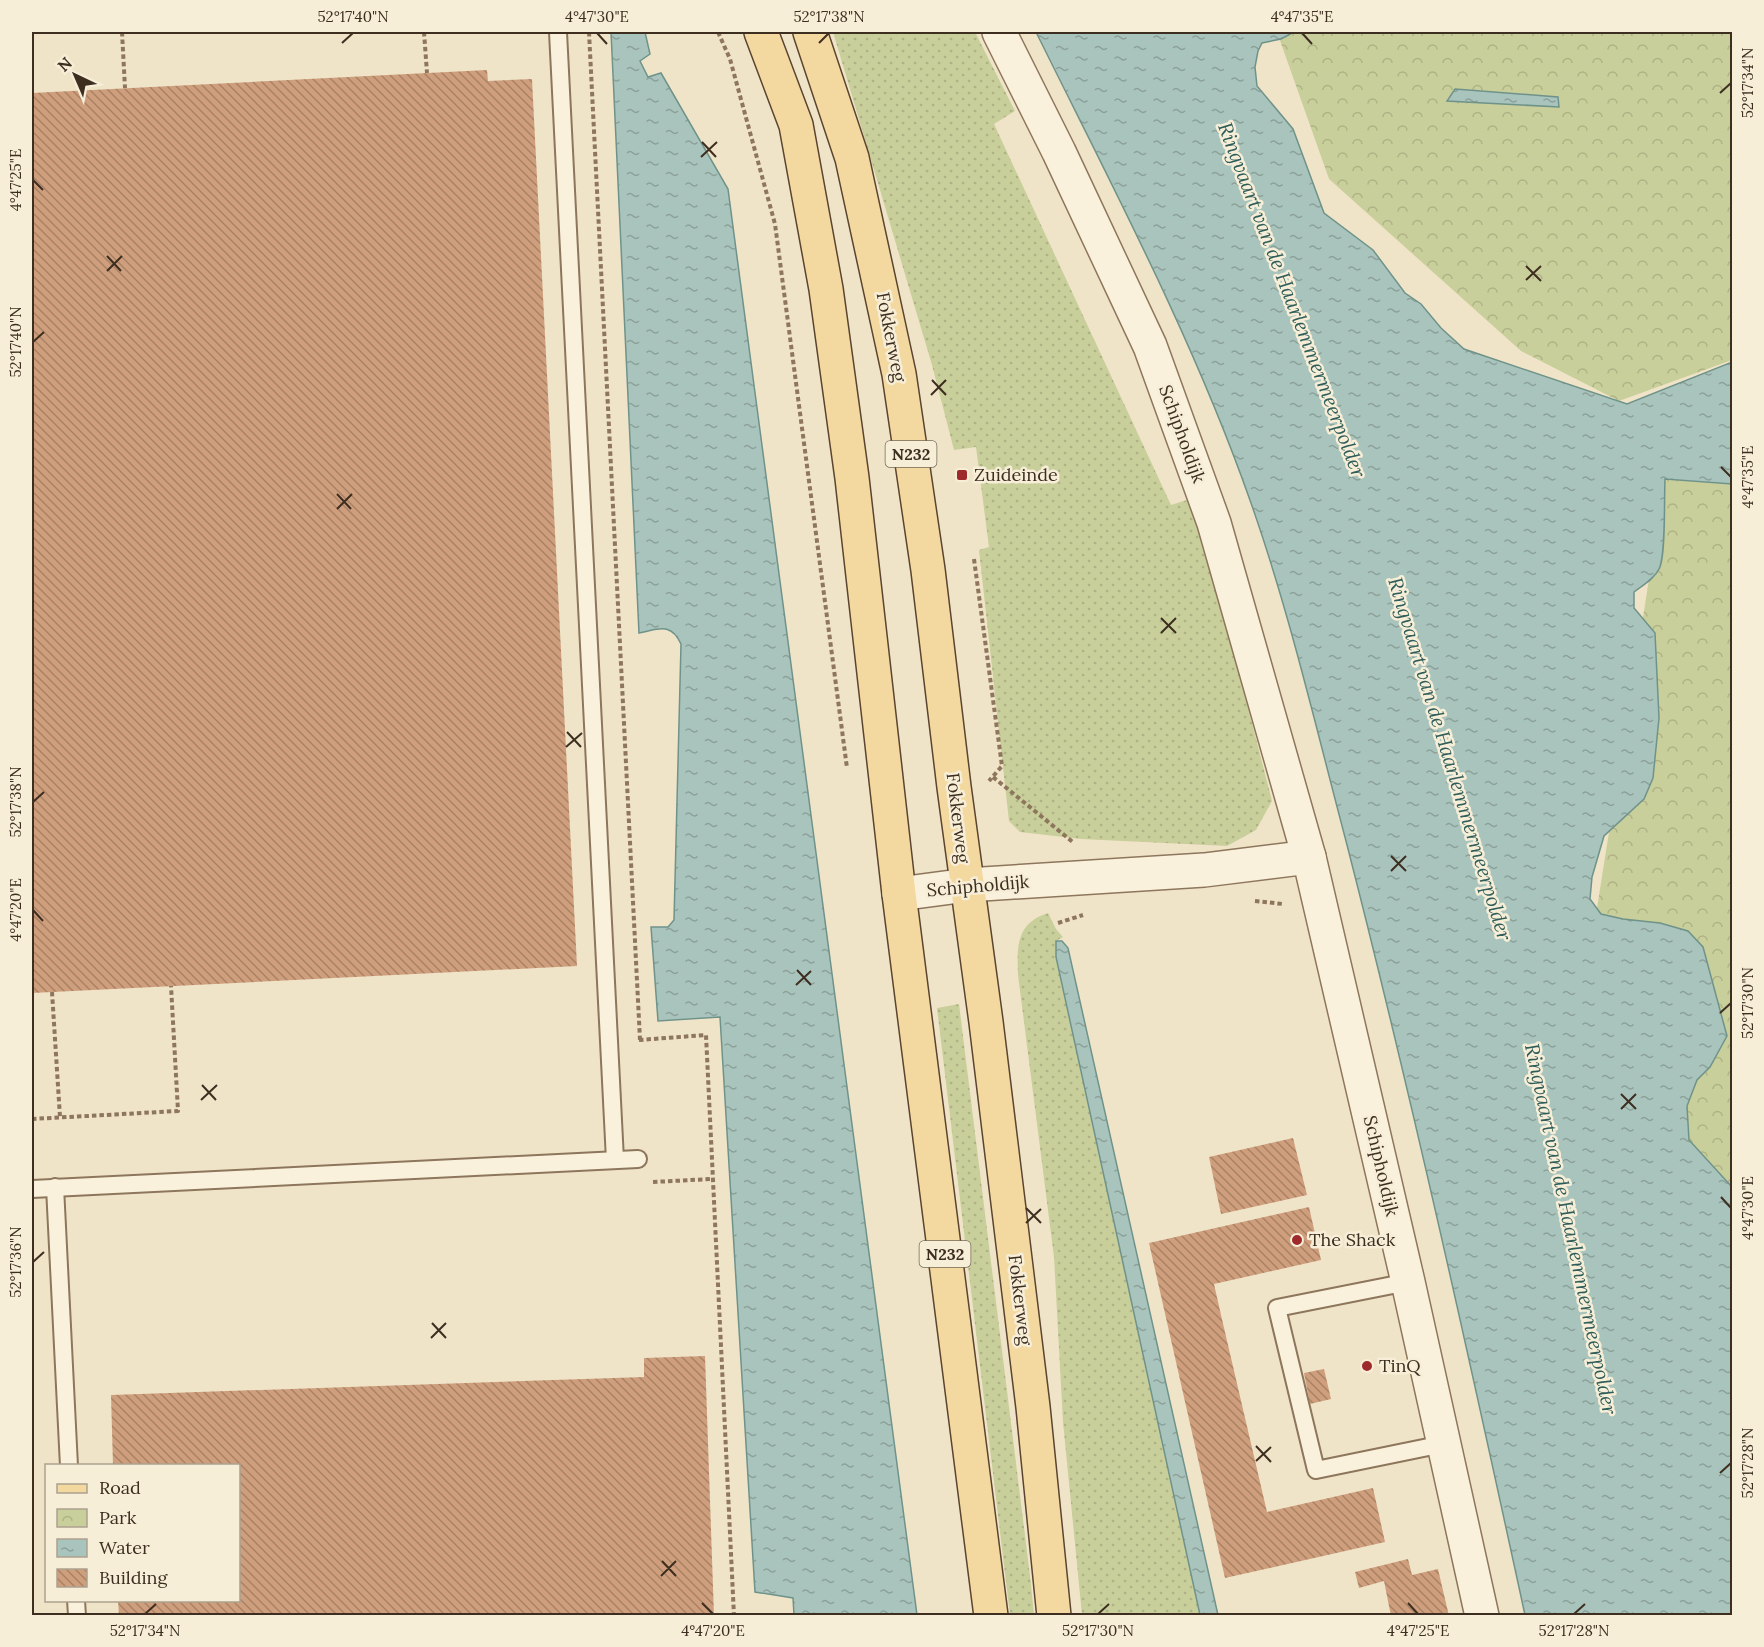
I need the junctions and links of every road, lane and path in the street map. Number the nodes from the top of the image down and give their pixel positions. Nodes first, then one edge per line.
1 (122, 32) edge
2 (424, 32) edge
3 (558, 32) edge
4 (589, 32) edge
5 (761, 32) edge
6 (810, 32) edge
7 (999, 32) edge
8 (427, 73) dead end
9 (125, 88) dead end
10 (1309, 857) junction
11 (967, 885) junction
12 (899, 894) junction
13 (1254, 901) dead end
14 (1094, 914) dead end
15 (1058, 923) dead end
16 (1324, 926) junction
17 (171, 986) dead end
18 (52, 992) dead end
19 (640, 1040) junction
20 (609, 1042) junction
21 (60, 1117) junction
22 (32, 1119) edge
23 (638, 1159) dead end
24 (615, 1160) junction
25 (712, 1179) junction
26 (650, 1182) dead end
27 (55, 1187) junction
28 (32, 1189) edge
29 (1408, 1282) junction
30 (1443, 1444) junction
31 (69, 1464) edge
32 (734, 1616) edge
33 (991, 1616) edge
34 (1054, 1616) edge
35 (1482, 1616) edge

1 - 9 path
2 - 8 path
3 - 20 lane
4 - 19 path
5 - 12 main road, N232
6 - 11 main road, Fokkerweg / N232
7 - 10 street, Schipholdijk
10 - 11 street, Schipholdijk
10 - 16 street, Schipholdijk
11 - 12 street, Schipholdijk
11 - 34 main road, Fokkerweg / N232
12 - 33 main road, N232
13 - 16 path
14 - 15 path
16 - 29 street, Schipholdijk
17 - 21 path
18 - 21 path
19 - 20 path
19 - 25 path
20 - 24 lane
21 - 22 path
23 - 24 lane
24 - 27 lane
25 - 26 path
25 - 32 path
27 - 28 lane
27 - 31 lane
29 - 30 street, Schipholdijk
29 - 30 lane
30 - 35 street, Schipholdijk

